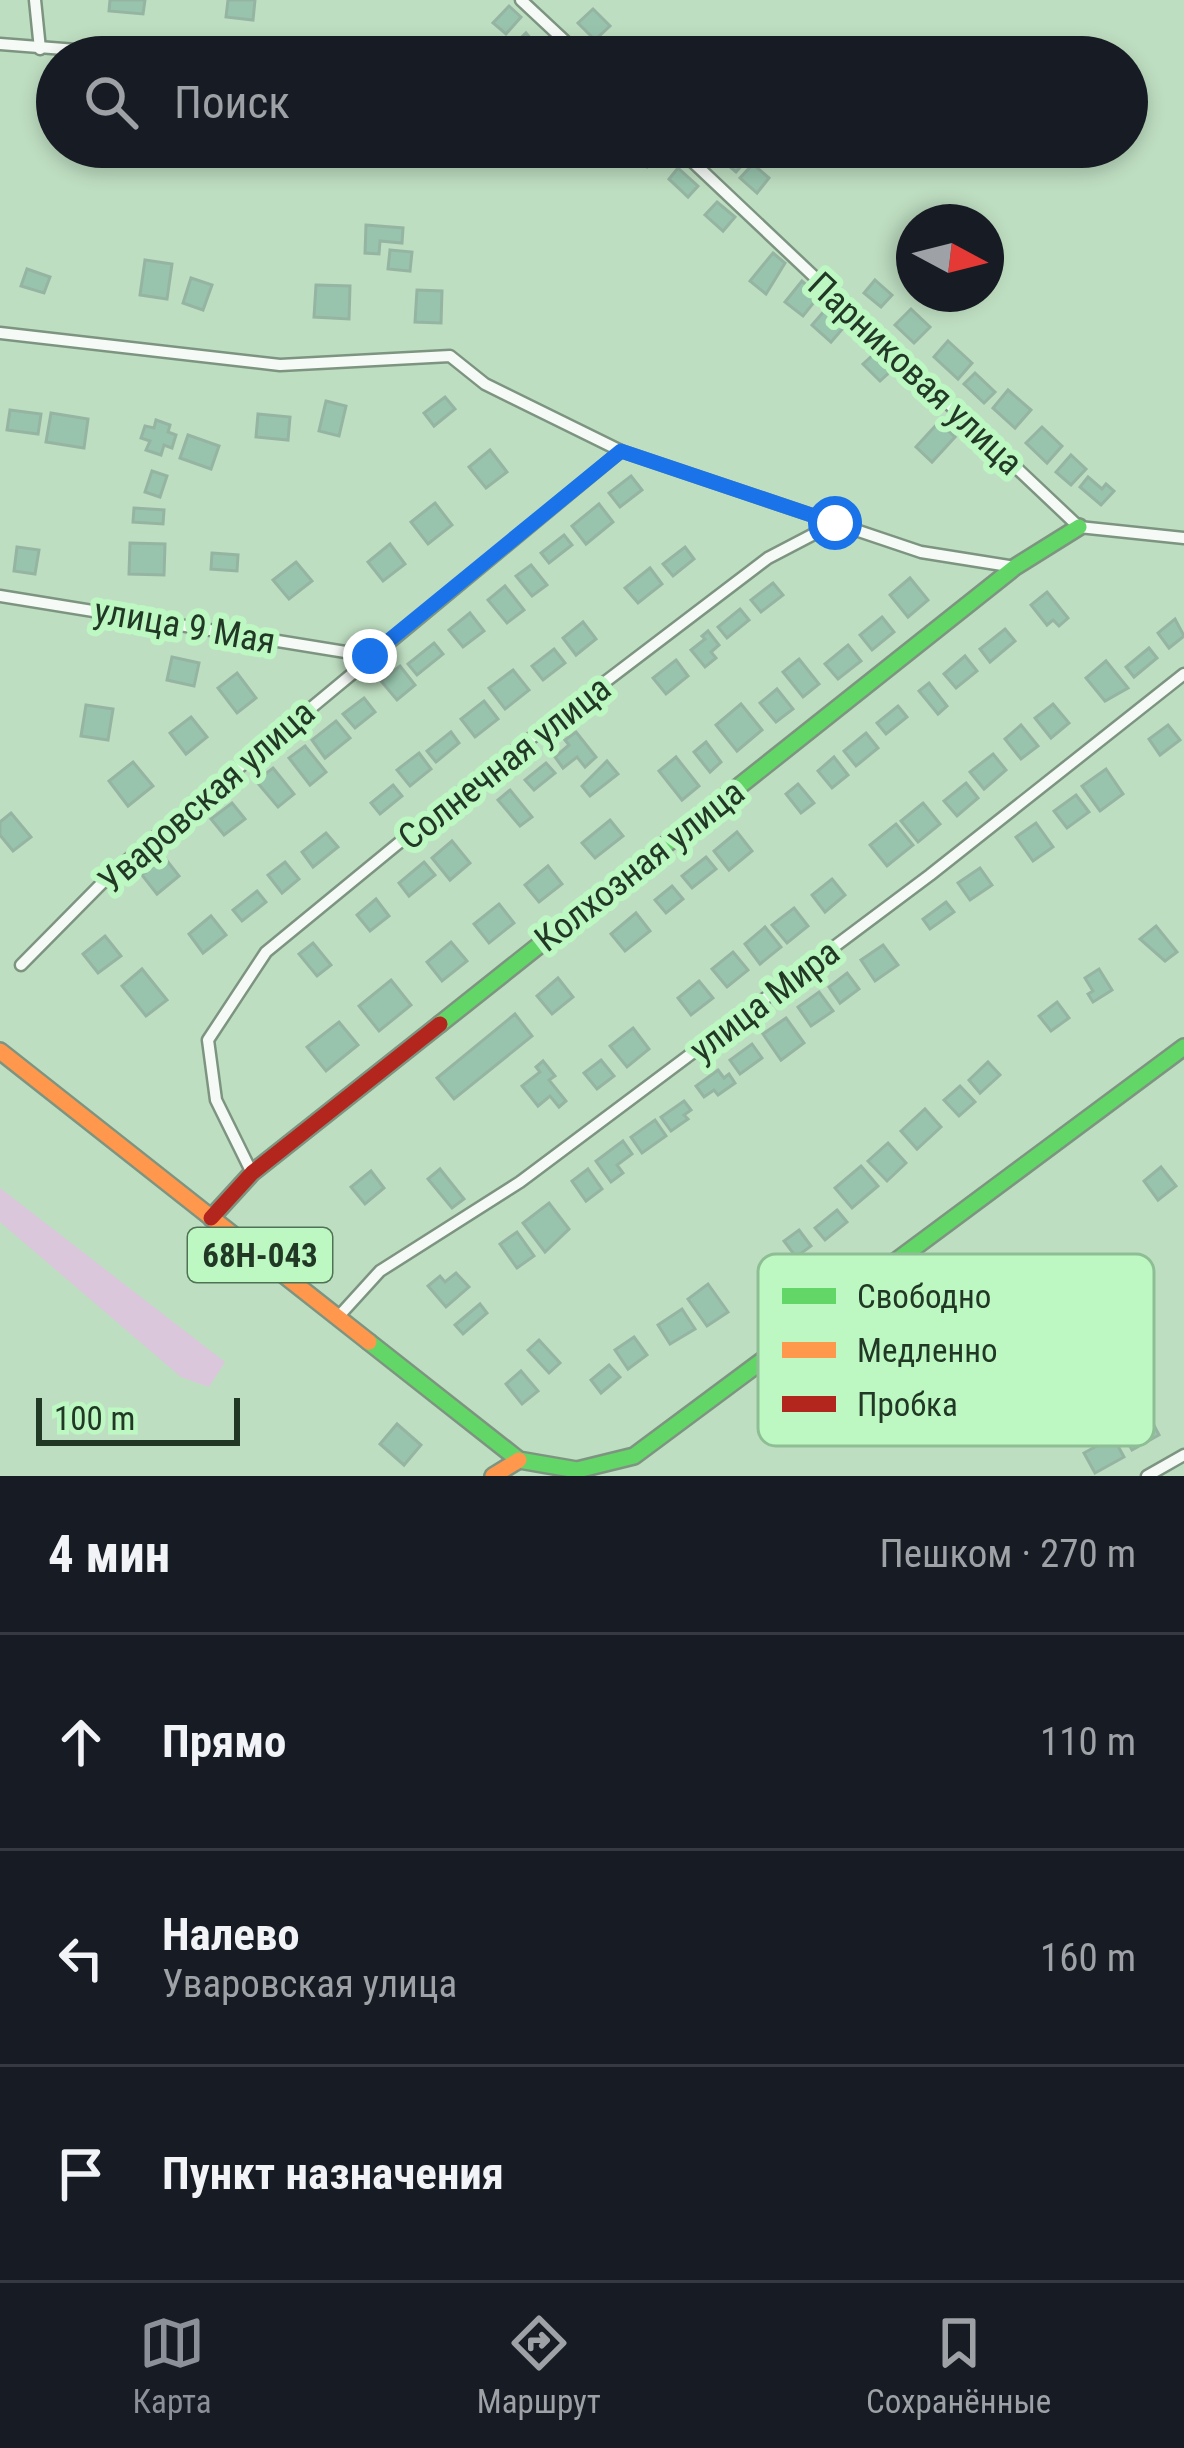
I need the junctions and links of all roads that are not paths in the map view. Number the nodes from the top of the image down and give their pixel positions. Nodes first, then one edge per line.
1 (35, 0) edge
2 (521, 0) edge
3 (39, 36) edge
4 (560, 36) edge
5 (0, 44) edge
6 (36, 48) edge
7 (699, 168) edge
8 (0, 333) edge
9 (621, 451) junction
10 (835, 523) junction
11 (1079, 527) junction
12 (1184, 538) edge
13 (1015, 567) junction
14 (0, 596) edge
15 (370, 656) junction
16 (1184, 674) edge
17 (21, 965) dead end
18 (1184, 1047) edge
19 (0, 1051) edge
20 (252, 1173) junction
21 (211, 1218) junction
22 (906, 1254) edge
23 (339, 1316) junction
24 (758, 1364) edge
25 (1184, 1455) edge
26 (519, 1460) junction
27 (552, 1475) edge
28 (493, 1476) edge
29 (1147, 1476) edge

1 - 3 street
2 - 4 street
5 - 6 street
7 - 11 street, Парниковая улица
8 - 9 street
9 - 10 street
9 - 15 street, Уваровская улица
10 - 13 street
10 - 20 street, Солнечная улица
11 - 12 street
11 - 13 main road, Колхозная улица
13 - 20 main road, Колхозная улица
14 - 15 street, улица 9 Мая
15 - 17 street, Уваровская улица
16 - 23 street, улица Мира
18 - 22 main road
19 - 21 main road, 68Н-043
20 - 21 main road, Колхозная улица
21 - 23 main road, 68Н-043
23 - 26 main road, 68Н-043
24 - 27 main road
25 - 29 street
26 - 27 main road
26 - 28 main road

